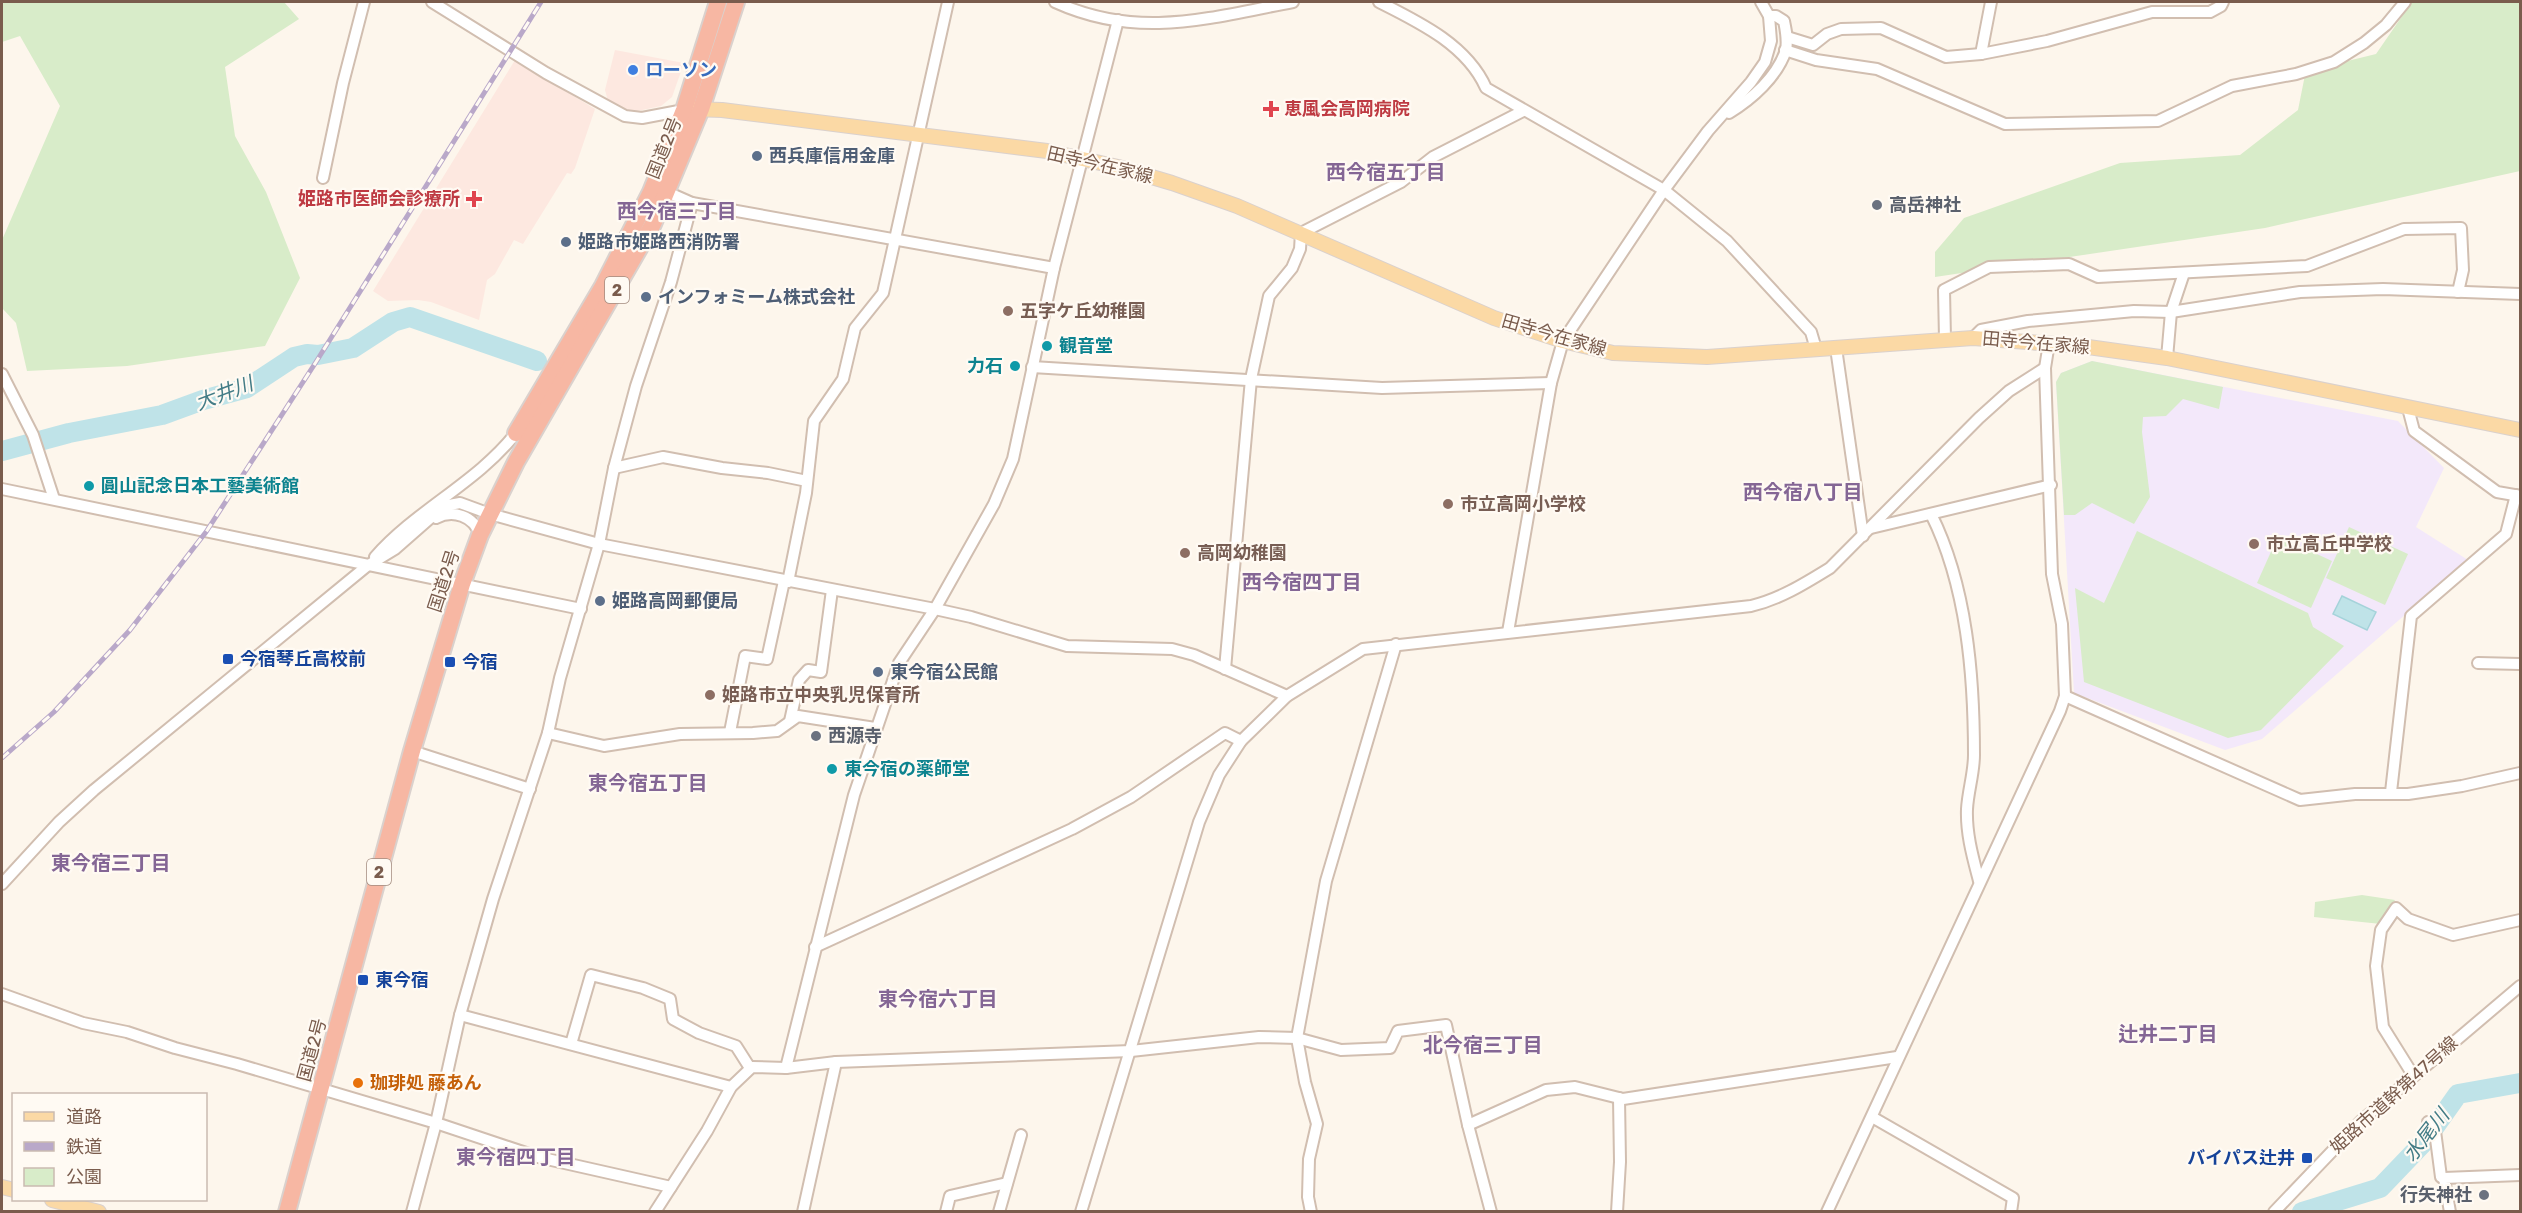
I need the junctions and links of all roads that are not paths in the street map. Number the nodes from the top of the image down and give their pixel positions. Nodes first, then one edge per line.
1 (364, 2) edge
2 (432, 2) edge
3 (718, 2) edge
4 (736, 2) edge
5 (948, 2) edge
6 (1055, 2) edge
7 (1293, 2) edge
8 (1379, 2) edge
9 (1761, 2) edge
10 (1991, 2) edge
11 (2223, 2) edge
12 (2405, 2) edge
13 (1769, 16) junction
14 (1118, 20) junction
15 (1787, 37) junction
16 (1785, 50) junction
17 (1982, 54) junction
18 (701, 109) junction
19 (684, 110) junction
20 (1523, 111) junction
21 (1722, 115) junction
22 (918, 135) junction
23 (1082, 159) junction
24 (323, 178) dead end
25 (1664, 190) junction
26 (668, 192) junction
27 (693, 203) junction
28 (1301, 232) junction
29 (894, 239) junction
30 (1054, 268) junction
31 (2184, 273) junction
32 (2458, 292) junction
33 (2520, 294) edge
34 (2171, 312) junction
35 (1974, 338) junction
36 (1946, 339) junction
37 (1563, 341) junction
38 (2049, 343) junction
39 (1836, 348) junction
40 (1816, 349) junction
41 (2167, 358) junction
42 (1032, 367) junction
43 (2045, 368) junction
44 (2, 374) edge
45 (1251, 379) junction
46 (1551, 383) junction
47 (2409, 408) junction
48 (2520, 430) edge
49 (516, 433) joint
50 (614, 468) junction
51 (807, 481) junction
52 (2051, 485) junction
53 (2, 489) edge
54 (2518, 495) edge
55 (54, 499) junction
56 (490, 514) junction
57 (1931, 514) junction
58 (425, 524) junction
59 (1867, 532) junction
60 (480, 535) junction
61 (599, 544) junction
62 (367, 566) junction
63 (786, 581) junction
64 (462, 584) junction
65 (832, 590) junction
66 (581, 609) junction
67 (935, 609) junction
68 (1508, 632) junction
69 (1396, 644) junction
70 (2478, 663) dead end
71 (2520, 664) edge
72 (1225, 669) junction
73 (1287, 696) junction
74 (2065, 696) junction
75 (790, 721) junction
76 (875, 728) junction
77 (730, 732) junction
78 (548, 733) junction
79 (1241, 741) junction
80 (412, 752) junction
81 (2520, 773) edge
82 (530, 789) junction
83 (2391, 792) junction
84 (1979, 881) junction
85 (2, 884) edge
86 (2520, 921) edge
87 (815, 947) junction
88 (2520, 986) edge
89 (2, 994) edge
90 (460, 1015) junction
91 (1297, 1038) junction
92 (571, 1044) junction
93 (1131, 1051) junction
94 (1897, 1057) junction
95 (836, 1062) junction
96 (750, 1068) junction
97 (786, 1068) junction
98 (2413, 1075) junction
99 (731, 1087) junction
100 (321, 1090) junction
101 (1618, 1098) junction
102 (1872, 1117) junction
103 (436, 1123) junction
104 (1468, 1125) junction
105 (2431, 1126) dead end
106 (1022, 1135) dead end
107 (2520, 1175) edge
108 (2444, 1178) junction
109 (1007, 1183) junction
110 (671, 1187) junction
111 (56, 1201) edge
112 (99, 1212) edge
113 (287, 1212) edge
114 (412, 1212) edge
115 (655, 1212) edge
116 (803, 1212) edge
117 (946, 1212) edge
118 (999, 1212) edge
119 (1081, 1212) edge
120 (1311, 1212) edge
121 (1491, 1212) edge
122 (1617, 1212) edge
123 (1827, 1212) edge
124 (2011, 1212) edge
125 (2274, 1212) edge
126 (2450, 1212) edge

1 - 24 street
2 - 19 street
3 - 19 highway, 国道2号 / 2
4 - 18 highway, 国道2号 / 2
5 - 22 street
6 - 14 street
7 - 14 street
8 - 20 street
9 - 13 street
10 - 17 street
11 - 17 street
12 - 16 street
13 - 15 street
13 - 21 street
14 - 23 street
15 - 16 street
15 - 17 street
16 - 21 street
18 - 19 main road, 田寺今在家線
18 - 22 main road, 田寺今在家線
18 - 26 highway, 国道2号 / 2
19 - 49 highway, 国道2号 / 2
20 - 25 street
20 - 28 street
21 - 25 street
22 - 23 main road, 田寺今在家線
22 - 29 street
23 - 28 main road, 田寺今在家線
23 - 30 street
25 - 37 street
25 - 40 street
26 - 27 street
26 - 56 highway, 国道2号 / 2
27 - 29 street
27 - 50 street
28 - 37 main road, 田寺今在家線
28 - 45 street
29 - 30 street
29 - 51 street
30 - 42 street
31 - 32 street
31 - 34 street
31 - 36 street
32 - 33 street
32 - 34 street
34 - 35 street
34 - 41 street
35 - 36 main road, 田寺今在家線
35 - 38 main road, 田寺今在家線
36 - 39 main road, 田寺今在家線
37 - 40 main road, 田寺今在家線
37 - 46 street
38 - 41 main road, 田寺今在家線
38 - 43 street
39 - 40 main road, 田寺今在家線
39 - 59 street
41 - 47 main road, 田寺今在家線
42 - 45 street
42 - 67 street
43 - 52 street
43 - 59 street
44 - 55 street
45 - 46 street
45 - 72 street
46 - 68 street
47 - 48 main road, 田寺今在家線
47 - 54 street
49 - 62 street
50 - 51 street
50 - 61 street
51 - 63 street
52 - 57 street
52 - 74 street
53 - 55 street
54 - 83 street
55 - 62 street
56 - 58 street
56 - 60 highway, 国道2号 / 2
56 - 61 street
57 - 59 street
57 - 84 street
58 - 60 street
58 - 62 street
59 - 68 street
60 - 64 highway, 国道2号 / 2
61 - 63 street
61 - 66 street
62 - 64 street
62 - 85 street
63 - 65 street
63 - 77 street
64 - 66 street
64 - 80 highway, 国道2号 / 2
65 - 67 street
65 - 75 street
66 - 78 street
67 - 72 street
67 - 76 street
68 - 69 street
69 - 73 street
69 - 91 street
70 - 71 street
72 - 73 street
73 - 79 street
74 - 83 street
74 - 84 street
75 - 76 street
75 - 77 street
76 - 87 street
77 - 78 street
78 - 82 street
79 - 87 street
79 - 93 street
80 - 82 street
80 - 100 highway, 国道2号 / 2
81 - 83 street
82 - 90 street
84 - 94 street
86 - 98 street
87 - 97 street
88 - 98 street, 姫路市道幹第47号線
89 - 100 street
90 - 92 street
90 - 103 street
91 - 93 street
91 - 104 street
91 - 120 street
92 - 96 street
92 - 99 street
93 - 95 street
93 - 119 street
94 - 101 street
94 - 102 street
95 - 97 street
95 - 116 street
96 - 97 street
96 - 99 street
98 - 125 street, 姫路市道幹第47号線
99 - 110 street
100 - 103 street
100 - 113 highway, 国道2号 / 2
101 - 104 street
101 - 122 street
102 - 123 street
102 - 124 street
103 - 110 street
103 - 114 street
104 - 121 street
105 - 108 street
106 - 109 street
107 - 108 street
108 - 126 street
109 - 117 street
109 - 118 street
110 - 115 street
111 - 112 main road

